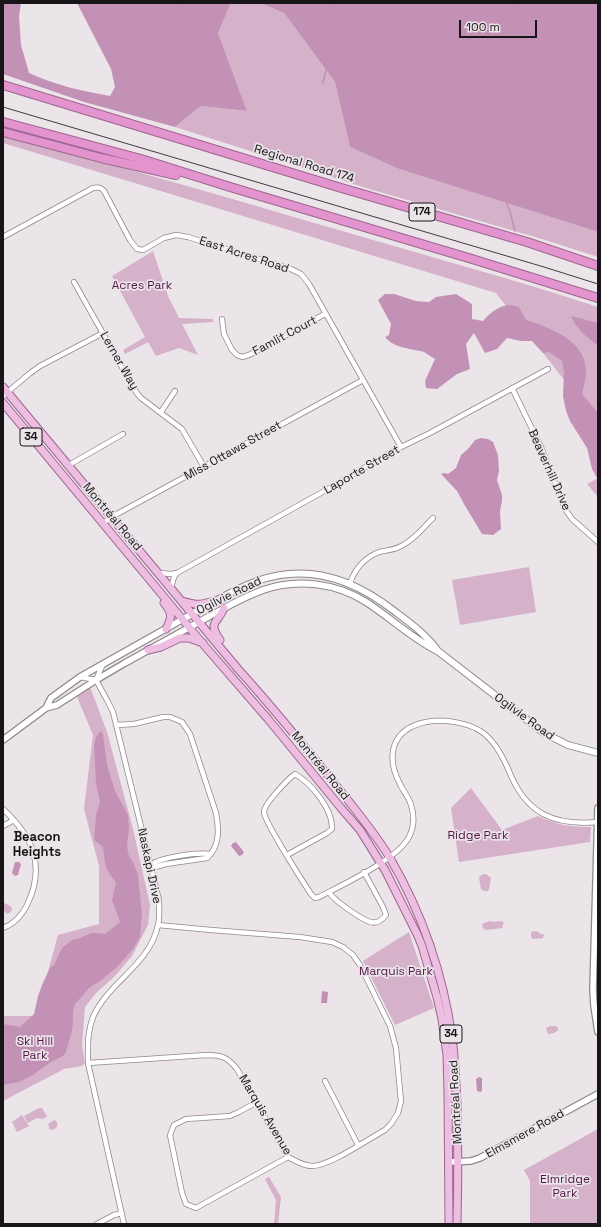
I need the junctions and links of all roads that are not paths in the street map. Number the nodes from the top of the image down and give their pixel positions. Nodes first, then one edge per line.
1 (3, 81) edge
2 (3, 85) edge
3 (45, 98) junction
4 (3, 122) edge
5 (3, 132) edge
6 (230, 187) junction
7 (3, 236) edge
8 (598, 266) edge
9 (74, 282) dead end
10 (598, 298) edge
11 (325, 314) junction
12 (222, 319) dead end
13 (103, 333) junction
14 (548, 369) dead end
15 (363, 380) junction
16 (512, 388) junction
17 (175, 391) dead end
18 (4, 392) edge
19 (3, 403) edge
20 (161, 412) junction
21 (123, 434) dead end
22 (401, 447) junction
23 (69, 465) junction
24 (204, 467) junction
25 (112, 518) junction
26 (433, 518) dead end
27 (103, 523) junction
28 (598, 542) edge
29 (159, 573) junction
30 (177, 573) junction
31 (150, 579) junction
32 (350, 583) junction
33 (171, 588) junction
34 (218, 600) junction
35 (182, 601) junction
36 (224, 608) junction
37 (193, 614) junction
38 (184, 619) junction
39 (200, 622) junction
40 (190, 627) junction
41 (166, 629) junction
42 (203, 644) junction
43 (148, 650) junction
44 (439, 652) junction
45 (103, 664) junction
46 (238, 669) junction
47 (80, 677) junction
48 (96, 680) junction
49 (46, 708) junction
50 (277, 712) junction
51 (268, 719) junction
52 (116, 725) junction
53 (3, 740) edge
54 (598, 753) edge
55 (598, 808) edge
56 (3, 809) edge
57 (14, 820) junction
58 (598, 822) edge
59 (3, 826) edge
60 (287, 855) junction
61 (389, 857) junction
62 (381, 863) junction
63 (150, 865) junction
64 (364, 872) junction
65 (329, 892) junction
66 (158, 925) junction
67 (3, 928) edge
68 (598, 1032) edge
69 (88, 1063) junction
70 (325, 1081) dead end
71 (598, 1094) edge
72 (257, 1102) junction
73 (358, 1145) junction
74 (288, 1157) junction
75 (449, 1162) junction
76 (458, 1162) junction
77 (122, 1213) junction
78 (97, 1224) edge
79 (124, 1224) edge
80 (449, 1224) edge
81 (457, 1224) edge

1 - 3 highway
2 - 3 highway, Regional Road 174 / 174
3 - 8 highway, Regional Road 174 / 174
4 - 6 highway
5 - 6 highway
6 - 10 highway
7 - 11 street, East Acres Road
9 - 13 street, Lerner Way
11 - 12 street, Famlit Court
11 - 15 street, East Acres Road
13 - 18 street
13 - 20 street, Lerner Way
14 - 16 street, Laporte Street
15 - 22 street, East Acres Road
15 - 24 street, Miss Ottawa Street
16 - 22 street, Laporte Street
16 - 28 street, Beaverhill Drive
17 - 20 street
18 - 23 main road, Montréal Road / 34
19 - 27 main road, Montréal Road / 34
20 - 24 street, Lerner Way
21 - 23 street
22 - 30 street, Laporte Street
23 - 25 main road, Montréal Road / 34
24 - 25 street, Miss Ottawa Street
25 - 27 street, Miss Ottawa Street
25 - 29 main road, Montréal Road / 34
26 - 32 street
27 - 31 main road, Montréal Road / 34
29 - 30 street, Laporte Street
29 - 33 main road, Montréal Road / 34
30 - 33 street
31 - 38 main road, Montréal Road / 34
31 - 41 main road
32 - 34 main road, Ogilvie Road
32 - 44 main road, Ogilvie Road
33 - 35 main road, Montréal Road / 34
34 - 35 main road
34 - 37 main road, Ogilvie Road
35 - 37 main road, Montréal Road / 34
36 - 39 main road, Ogilvie Road
36 - 44 main road, Ogilvie Road
36 - 46 main road
37 - 38 main road, Ogilvie Road
37 - 39 main road, Montréal Road / 34
38 - 40 main road, Montréal Road / 34
38 - 41 street, Ogilvie Road
39 - 40 main road, Ogilvie Road
39 - 46 main road, Montréal Road / 34
40 - 42 main road, Montréal Road / 34
40 - 43 street, Ogilvie Road
41 - 45 street, Ogilvie Road
42 - 43 main road
42 - 51 main road, Montréal Road / 34
43 - 48 street, Ogilvie Road
44 - 54 main road, Ogilvie Road
45 - 47 street, Ogilvie Road
45 - 48 street
46 - 50 main road, Montréal Road / 34
47 - 48 street
47 - 49 street, Ogilvie Road
48 - 49 street, Ogilvie Road
48 - 52 street, Naskapi Drive
49 - 53 street, Ogilvie Road
50 - 51 main road
50 - 61 main road, Montréal Road / 34
51 - 62 main road, Montréal Road / 34
52 - 63 street, Naskapi Drive
52 - 63 street
55 - 58 street
56 - 57 street
57 - 59 street
57 - 67 street
58 - 61 street
58 - 68 street
60 - 60 street
60 - 65 street
61 - 62 street
61 - 76 main road, Montréal Road / 34
62 - 64 street
62 - 75 main road, Montréal Road / 34
63 - 66 street, Naskapi Drive
64 - 65 street
64 - 65 street
66 - 69 street, Naskapi Drive
66 - 73 street, Marquis Avenue
69 - 72 street, Marquis Avenue
69 - 77 street, Naskapi Drive
70 - 73 street
71 - 76 street, Elmsmere Road
72 - 74 street, Marquis Avenue
72 - 74 street
73 - 74 street, Marquis Avenue
75 - 76 street, Elmsmere Road
75 - 80 main road, Montréal Road / 34
76 - 81 main road, Montréal Road / 34
77 - 78 street
77 - 79 street, Naskapi Drive

